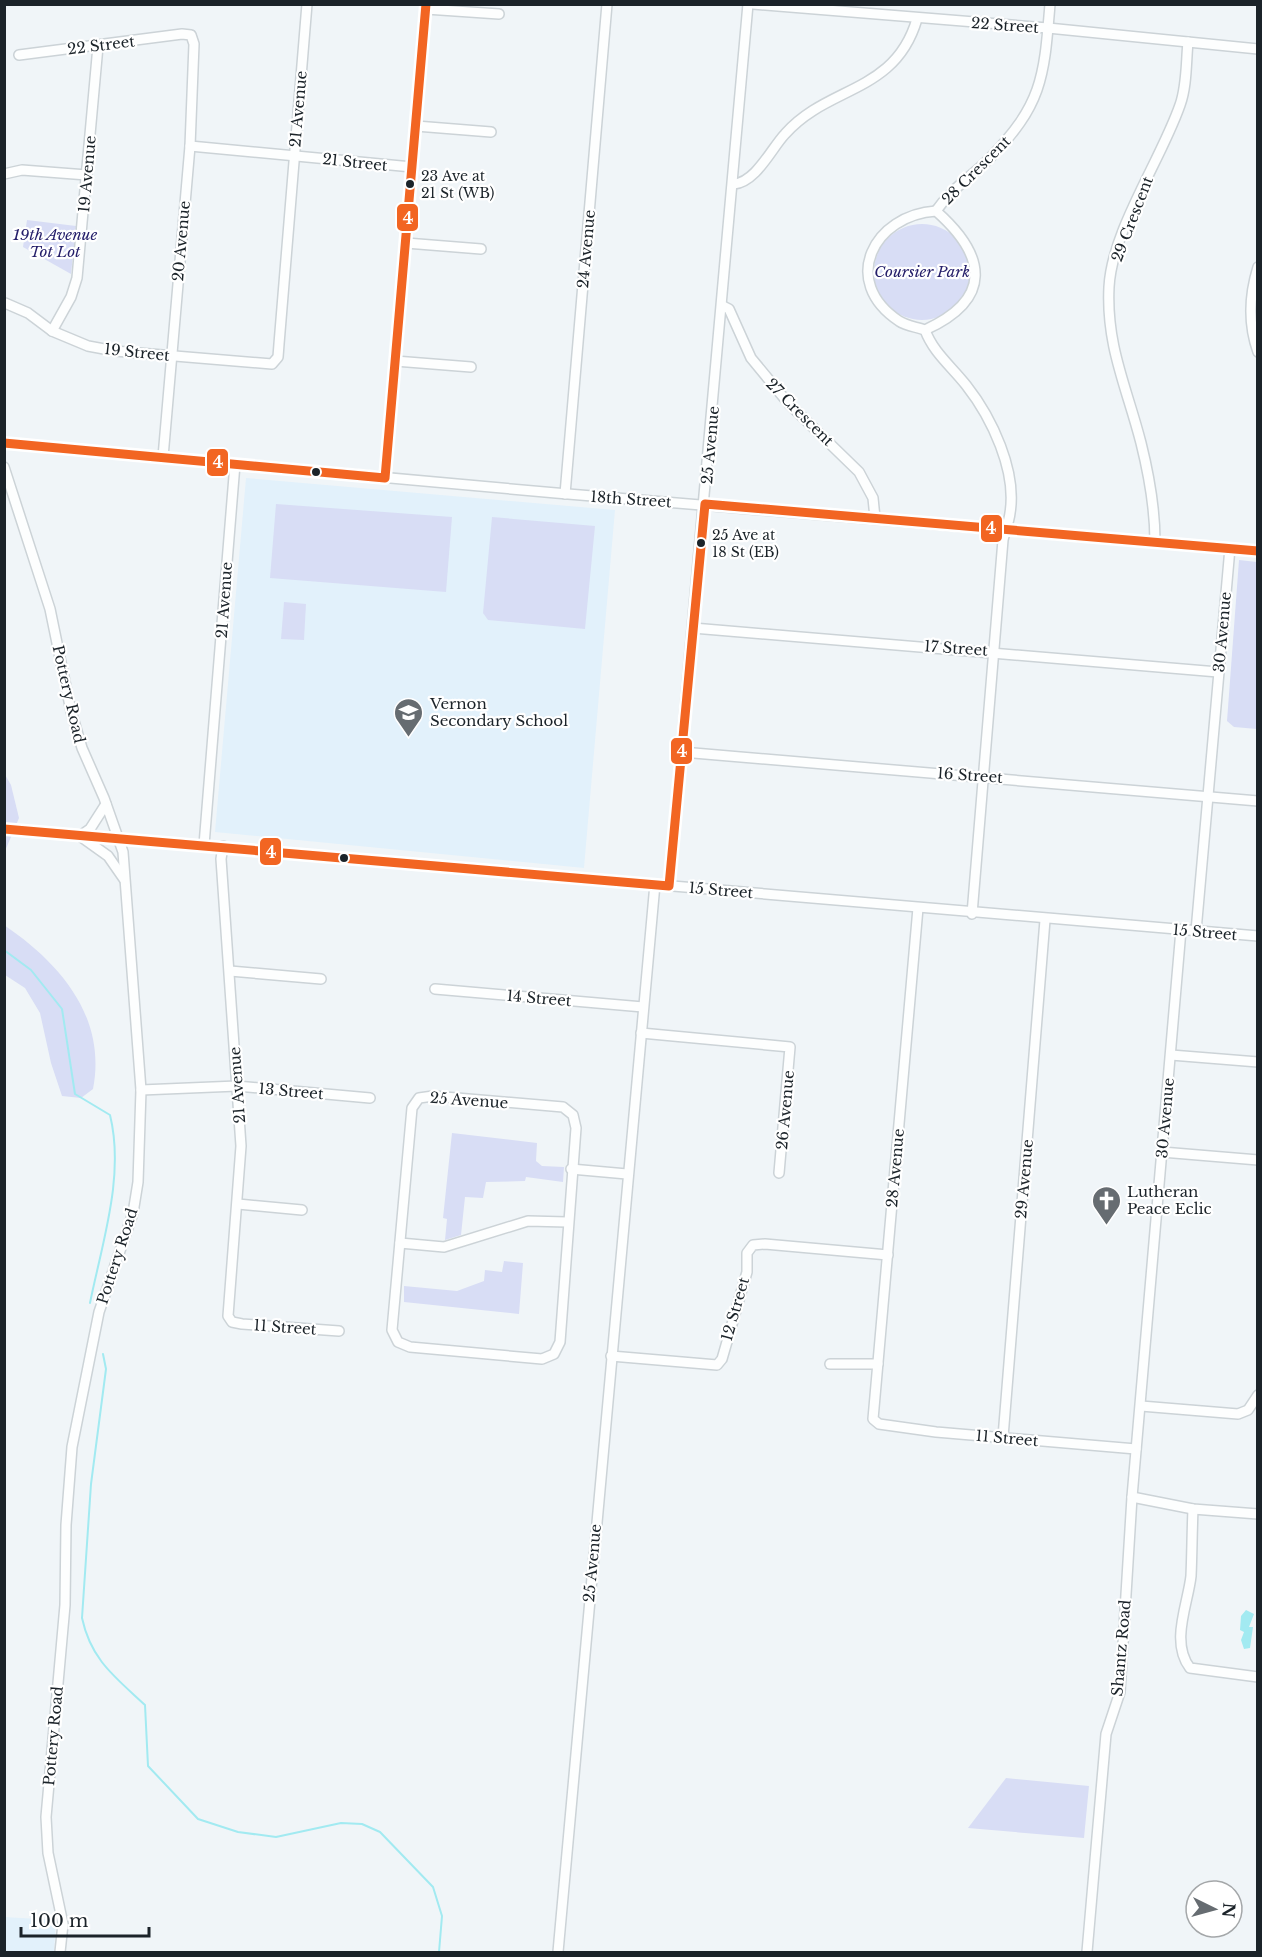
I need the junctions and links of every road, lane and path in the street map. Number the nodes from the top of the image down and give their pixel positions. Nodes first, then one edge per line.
1 (307, 4) edge
2 (607, 4) edge
3 (748, 4) edge
4 (753, 4) edge
5 (1050, 4) edge
6 (426, 7) edge
7 (499, 14) dead end
8 (917, 19) junction
9 (1048, 28) junction
10 (182, 34) joint
11 (1188, 42) junction
12 (98, 46) junction
13 (1257, 49) edge
14 (20, 55) dead end
15 (416, 126) junction
16 (491, 132) dead end
17 (190, 146) junction
18 (294, 156) junction
19 (412, 168) junction
20 (4, 174) edge
21 (87, 175) junction
22 (734, 184) junction
23 (936, 211) junction
24 (406, 243) junction
25 (481, 249) dead end
26 (1257, 267) edge
27 (1254, 300) edge
28 (5, 303) edge
29 (723, 306) junction
30 (925, 330) junction
31 (52, 331) junction
32 (1257, 352) edge
33 (171, 356) junction
34 (278, 357) joint
35 (395, 361) junction
36 (471, 367) dead end
37 (4, 443) edge
38 (163, 456) junction
39 (234, 464) junction
40 (4, 467) edge
41 (385, 478) junction
42 (565, 494) junction
43 (705, 504) junction
44 (875, 518) junction
45 (1005, 528) junction
46 (1155, 542) junction
47 (1230, 548) junction
48 (1257, 550) edge
49 (693, 627) junction
50 (994, 651) junction
51 (1218, 672) junction
52 (682, 752) junction
53 (985, 776) junction
54 (1207, 796) junction
55 (1257, 801) edge
56 (106, 804) junction
57 (4, 829) edge
58 (80, 836) junction
59 (120, 839) junction
60 (204, 845) junction
61 (223, 846) junction
62 (125, 881) junction
63 (655, 884) junction
64 (669, 886) junction
65 (918, 908) junction
66 (972, 914) junction
67 (1045, 920) junction
68 (1181, 930) junction
69 (1196, 931) junction
70 (1257, 936) edge
71 (230, 971) junction
72 (321, 979) dead end
73 (435, 989) dead end
74 (643, 1007) junction
75 (641, 1032) junction
76 (1171, 1054) junction
77 (1257, 1062) edge
78 (237, 1086) junction
79 (141, 1090) junction
80 (370, 1098) dead end
81 (1162, 1152) junction
82 (1257, 1160) edge
83 (571, 1170) junction
84 (779, 1173) dead end
85 (627, 1174) junction
86 (238, 1204) junction
87 (302, 1210) dead end
88 (567, 1222) junction
89 (400, 1243) junction
90 (888, 1255) junction
91 (232, 1322) joint
92 (339, 1332) dead end
93 (611, 1356) junction
94 (830, 1364) dead end
95 (879, 1364) junction
96 (1257, 1395) edge
97 (1141, 1406) junction
98 (879, 1424) joint
99 (1003, 1437) junction
100 (1136, 1449) junction
101 (1132, 1497) junction
102 (1193, 1509) junction
103 (1257, 1514) edge
104 (1257, 1677) edge
105 (60, 1953) edge
106 (558, 1953) edge
107 (1087, 1953) edge

1 - 18 street, 21 Avenue
2 - 42 street, 24 Avenue
3 - 22 street, 25 Avenue
4 - 8 street, 22 Street
5 - 9 street
6 - 7 street
6 - 15 street
8 - 9 street, 22 Street
8 - 22 street
9 - 11 street, 22 Street
9 - 23 street, 28 Crescent
10 - 12 street, 22 Street
10 - 17 street, 20 Avenue
11 - 13 street, 22 Street
11 - 46 street, 29 Crescent
12 - 14 street, 22 Street
12 - 21 street, 19 Avenue
15 - 16 street
15 - 19 street
17 - 18 street, 21 Street
17 - 33 street, 20 Avenue
18 - 19 street, 21 Street
18 - 34 street, 21 Avenue
19 - 24 street
20 - 21 street
21 - 31 street, 19 Avenue
22 - 29 street, 25 Avenue
23 - 30 street, 28 Crescent
23 - 30 street, 28 Crescent
24 - 25 street
24 - 35 street
26 - 27 street
27 - 32 street
28 - 31 street, 19 Street
29 - 43 street, 25 Avenue
29 - 44 street, 27 Crescent
30 - 45 street
31 - 33 street, 19 Street
33 - 34 street, 19 Street
33 - 38 street, 20 Avenue
35 - 36 street
35 - 41 street
37 - 38 street, 18th Street
38 - 39 street, 18th Street
39 - 41 street, 18th Street
39 - 60 street, 21 Avenue
40 - 56 street, Pottery Road
41 - 42 street, 18th Street
42 - 43 street, 18th Street
43 - 44 street, 18th Street
43 - 49 street, 25 Avenue
44 - 45 street, 18th Street
45 - 46 street, 18th Street
45 - 50 street
46 - 47 street, 18th Street
47 - 48 street, 18th Street
47 - 51 street, 30 Avenue
49 - 50 street, 17 Street
49 - 52 street, 25 Avenue
50 - 51 street, 17 Street
50 - 53 street
51 - 54 street, 30 Avenue
52 - 53 street, 16 Street
52 - 64 street, 25 Avenue
53 - 54 street, 16 Street
53 - 66 street
54 - 55 street, 16 Street
54 - 69 street, 30 Avenue
56 - 58 street
56 - 59 street, Pottery Road
57 - 58 street, 15 Street
58 - 59 street, 15 Street
58 - 62 street
59 - 60 street, 15 Street
59 - 62 street, Pottery Road
60 - 61 street, 15 Street
61 - 63 street, 15 Street
61 - 71 street, 21 Avenue
62 - 79 street, Pottery Road
63 - 64 street, 15 Street
63 - 74 street, 25 Avenue
64 - 65 street, 15 Street
65 - 66 street, 15 Street
65 - 90 street, 28 Avenue
66 - 67 street, 15 Street
67 - 68 street, 15 Street
67 - 99 street, 29 Avenue
68 - 69 street, 15 Street
68 - 76 street, 30 Avenue
69 - 70 street, 15 Street
71 - 72 street
71 - 78 street, 21 Avenue
73 - 74 street, 14 Street
74 - 75 street, 25 Avenue
75 - 84 street, 26 Avenue
75 - 85 street, 25 Avenue
76 - 77 street
76 - 81 street, 30 Avenue
78 - 79 street, 13 Street
78 - 80 street, 13 Street
78 - 86 street, 21 Avenue
79 - 105 street, Pottery Road
81 - 82 street
81 - 97 street, 30 Avenue
83 - 85 street
83 - 88 street, 25 Avenue
83 - 89 street, 25 Avenue
85 - 93 street, 25 Avenue
86 - 87 street
86 - 91 street, 21 Avenue
88 - 89 street
88 - 89 street, 25 Avenue
90 - 93 street, 12 Street
90 - 95 street, 28 Avenue
91 - 92 street, 11 Street
93 - 106 street, 25 Avenue
94 - 95 street
95 - 98 street, 28 Avenue
96 - 97 street
97 - 100 street, 30 Avenue
98 - 99 street, 11 Street
99 - 100 street, 11 Street
100 - 101 street, Shantz Road
101 - 102 street
101 - 107 street, Shantz Road
102 - 103 street
102 - 104 street

